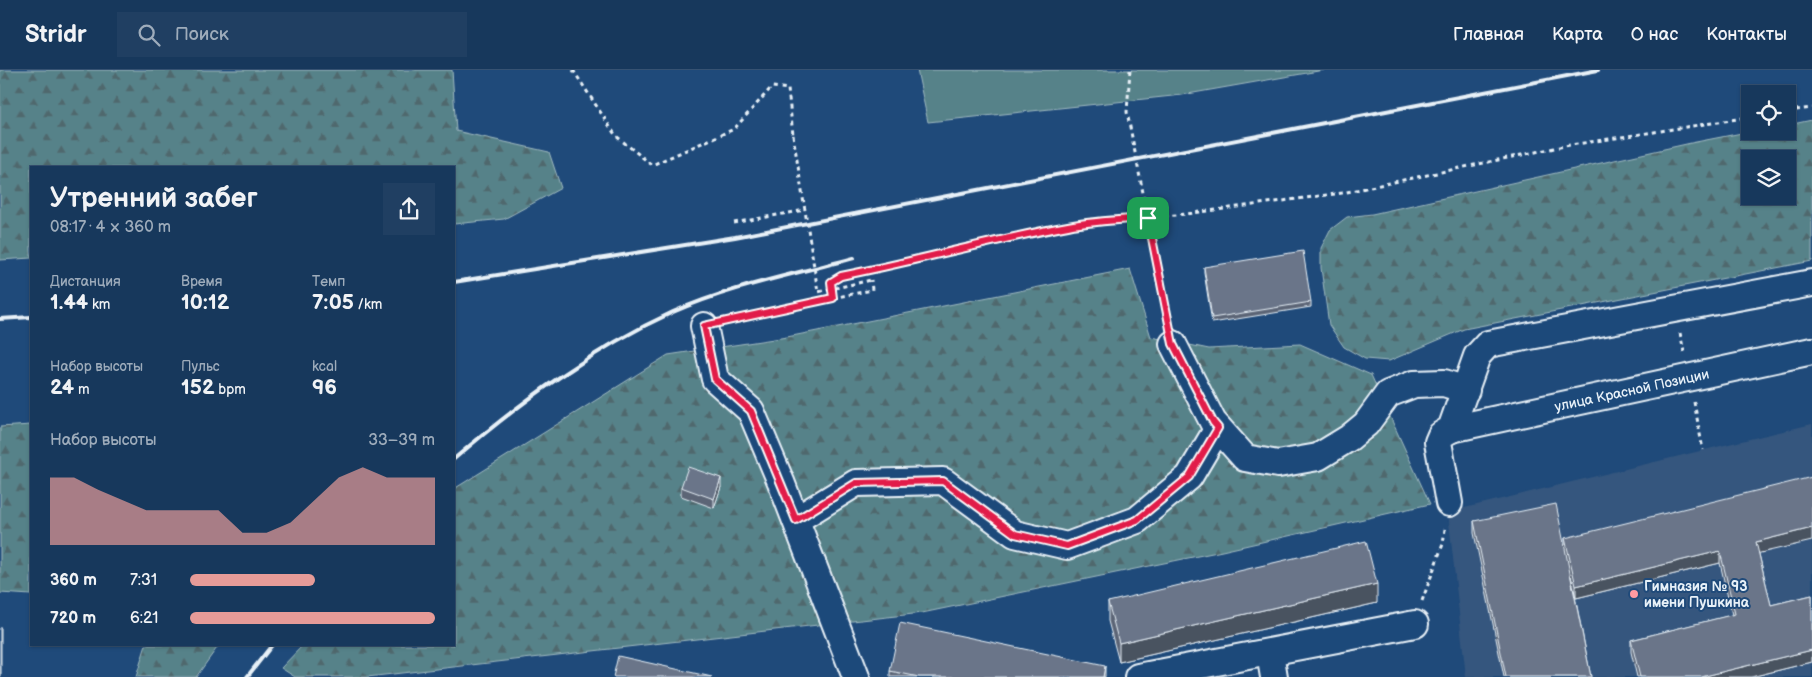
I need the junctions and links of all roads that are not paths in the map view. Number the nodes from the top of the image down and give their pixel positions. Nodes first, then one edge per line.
1 (1812, 283) edge
2 (704, 326) road end
3 (1173, 344) road end
4 (1812, 351) edge
5 (1466, 390) junction
6 (1218, 428) junction
7 (1451, 429) junction
8 (1449, 503) road end
9 (796, 520) junction
10 (1415, 624) road end
11 (1272, 665) edge
12 (856, 677) edge
13 (1138, 677) edge

1 - 5 street
2 - 9 street
3 - 6 street
4 - 7 street, улица Красной Позиции
5 - 6 street
5 - 7 street
6 - 9 street
7 - 8 street
9 - 12 street
10 - 11 street
11 - 13 street

